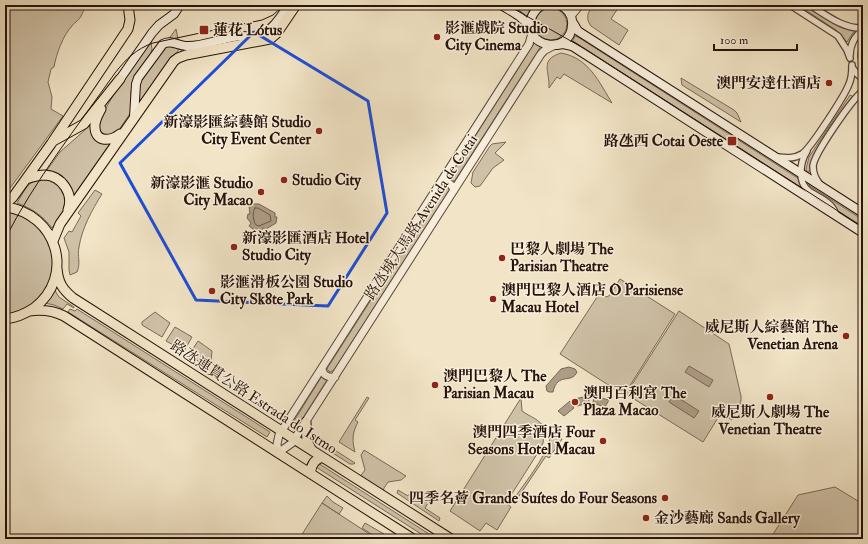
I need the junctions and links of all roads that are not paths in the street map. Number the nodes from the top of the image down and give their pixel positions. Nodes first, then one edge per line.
1 (128, 5) edge
2 (180, 5) edge
3 (289, 5) edge
4 (296, 5) edge
5 (501, 5) edge
6 (542, 5) edge
7 (560, 5) edge
8 (580, 5) edge
9 (790, 5) edge
10 (810, 5) edge
11 (572, 18) junction
12 (863, 29) edge
13 (531, 30) junction
14 (556, 45) junction
15 (850, 58) junction
16 (852, 65) junction
17 (120, 79) junction
18 (863, 79) edge
19 (863, 91) edge
20 (843, 113) junction
21 (134, 117) junction
22 (828, 119) junction
23 (125, 130) junction
24 (51, 144) junction
25 (811, 144) junction
26 (770, 155) junction
27 (801, 174) junction
28 (26, 179) junction
29 (441, 182) junction
30 (823, 188) junction
31 (454, 190) junction
32 (5, 204) edge
33 (5, 207) edge
34 (863, 213) edge
35 (66, 214) junction
36 (837, 216) junction
37 (863, 233) edge
38 (53, 241) junction
39 (57, 268) junction
40 (29, 312) junction
41 (5, 319) edge
42 (322, 369) junction
43 (335, 377) junction
44 (306, 422) junction
45 (282, 431) junction
46 (295, 440) junction
47 (311, 449) junction
48 (278, 453) junction
49 (322, 457) junction
50 (311, 474) junction
51 (413, 539) edge
52 (451, 539) edge

1 - 24 main road
2 - 17 main road
3 - 21 main road
4 - 21 main road
5 - 13 main road
6 - 13 main road
7 - 11 main road
8 - 11 street
9 - 15 street
10 - 12 street
11 - 14 main road
11 - 26 main road
12 - 15 street
13 - 14 main road
13 - 29 street, 路氹城大馬路 Avenida de Cotai
14 - 31 street, 路氹城大馬路 Avenida de Cotai
14 - 36 main road
15 - 16 street
16 - 18 street
16 - 22 street
17 - 23 main road
17 - 24 main road
19 - 20 street
20 - 22 street
20 - 30 street
21 - 23 main road
22 - 25 street
23 - 35 main road
24 - 28 main road
25 - 26 street
25 - 27 street
26 - 27 main road
27 - 30 main road
27 - 36 street
28 - 32 main road
28 - 35 main road
29 - 31 street
29 - 42 street, 路氹城大馬路 Avenida de Cotai
30 - 34 main road
31 - 43 street, 路氹城大馬路 Avenida de Cotai
33 - 38 main road
35 - 38 main road
36 - 37 main road
38 - 39 main road
39 - 40 main road
39 - 45 main road, 路氹連貫公路 Estrada do Istmo
40 - 41 main road
40 - 48 main road
42 - 43 street
42 - 45 street, 路氹城大馬路 Avenida de Cotai
43 - 44 street, 路氹城大馬路 Avenida de Cotai
44 - 46 street, 路氹城大馬路 Avenida de Cotai
44 - 47 main road
45 - 46 main road, 路氹連貫公路 Estrada do Istmo
45 - 48 street, 路氹城大馬路 Avenida de Cotai
46 - 47 main road, 路氹連貫公路 Estrada do Istmo
46 - 48 street, 路氹城大馬路 Avenida de Cotai
47 - 49 main road, 路氹連貫公路 Estrada do Istmo
48 - 50 main road
49 - 50 main road
49 - 52 main road, 路氹連貫公路 Estrada do Istmo
50 - 51 main road

